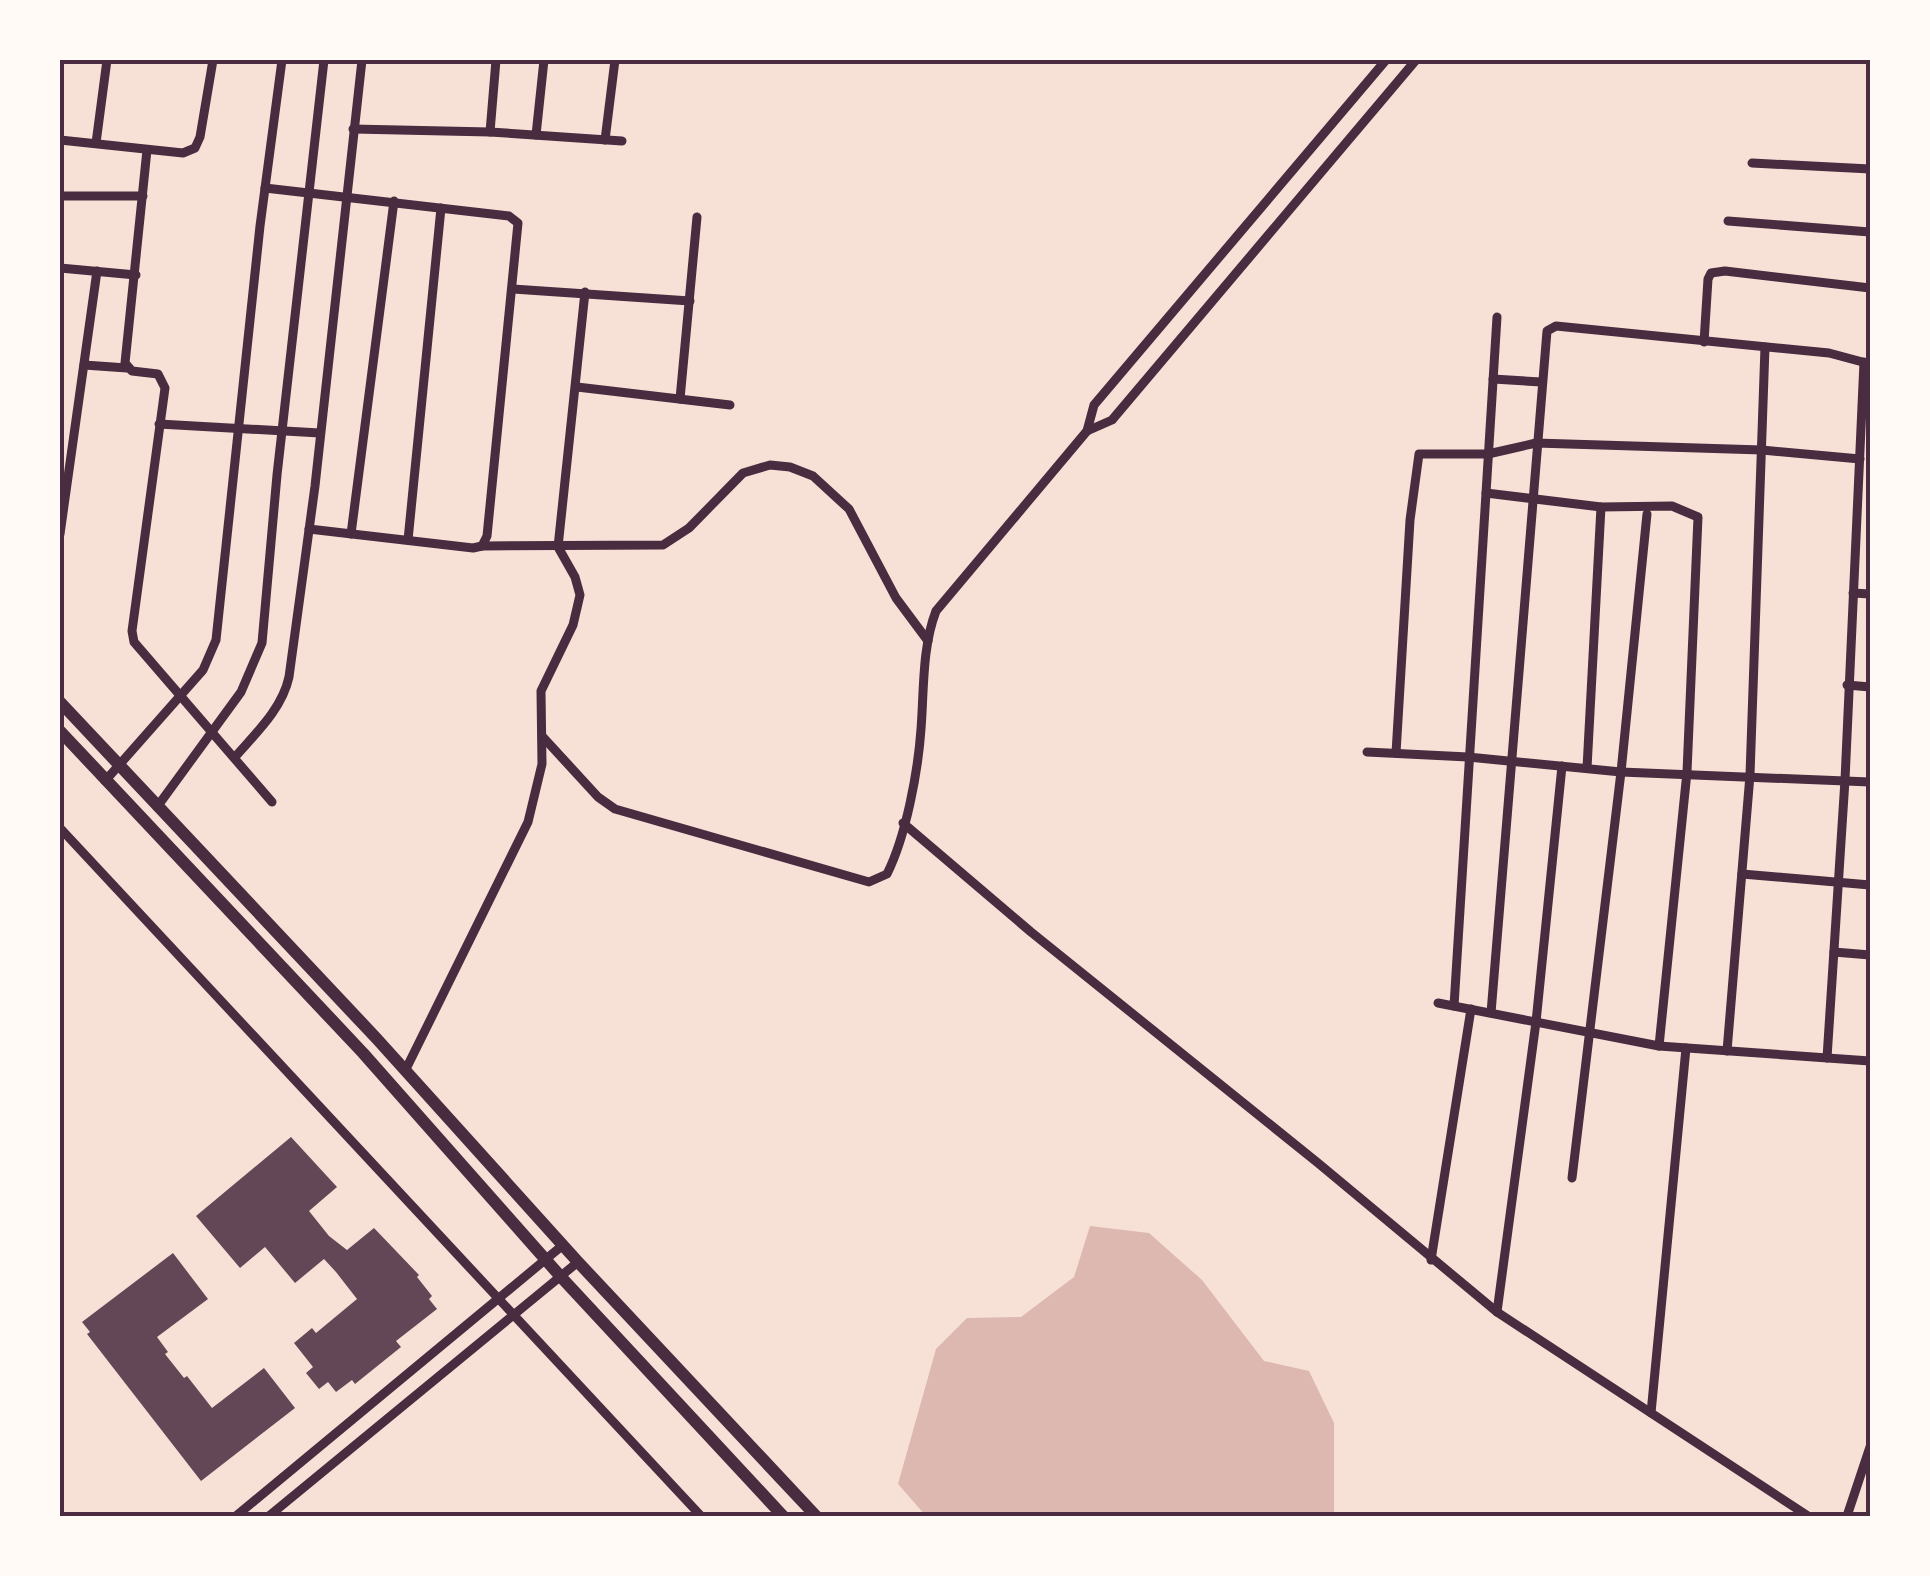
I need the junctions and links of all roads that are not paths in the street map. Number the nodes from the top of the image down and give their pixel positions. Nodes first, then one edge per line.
1 (107, 60) edge
2 (213, 60) edge
3 (282, 60) edge
4 (324, 60) edge
5 (349, 60) edge
6 (496, 60) edge
7 (544, 60) edge
8 (615, 60) edge
9 (1386, 60) edge
10 (1416, 60) edge
11 (361, 61) edge
12 (353, 129) junction
13 (490, 132) junction
14 (536, 135) junction
15 (60, 140) edge
16 (605, 140) junction
17 (622, 141) dead end
18 (96, 144) junction
19 (147, 150) junction
20 (1752, 163) dead end
21 (1870, 169) edge
22 (265, 188) junction
23 (307, 192) junction
24 (60, 196) edge
25 (144, 196) junction
26 (345, 196) junction
27 (394, 201) junction
28 (441, 208) junction
29 (697, 217) dead end
30 (1728, 221) dead end
31 (1870, 232) edge
32 (60, 268) edge
33 (97, 271) junction
34 (136, 275) junction
35 (1870, 288) edge
36 (512, 289) junction
37 (585, 292) junction
38 (690, 301) junction
39 (1497, 317) dead end
40 (1704, 342) junction
41 (1766, 348) junction
42 (1867, 363) edge
43 (84, 365) junction
44 (126, 368) junction
45 (1493, 379) junction
46 (1541, 382) junction
47 (577, 387) junction
48 (680, 399) junction
49 (730, 405) dead end
50 (159, 424) junction
51 (1866, 427) edge
52 (238, 428) junction
53 (281, 431) junction
54 (1088, 431) junction
55 (320, 433) junction
56 (1536, 443) junction
57 (1762, 450) junction
58 (1488, 454) junction
59 (1860, 459) junction
60 (1865, 480) edge
61 (1486, 493) junction
62 (1532, 497) junction
63 (1601, 506) junction
64 (1647, 514) dead end
65 (1858, 515) junction
66 (1870, 516) edge
67 (309, 530) junction
68 (60, 534) edge
69 (351, 534) junction
70 (408, 540) junction
71 (482, 546) junction
72 (558, 547) junction
73 (1853, 592) junction
74 (1870, 594) edge
75 (928, 641) junction
76 (1847, 686) junction
77 (1870, 687) edge
78 (180, 697) junction
79 (60, 702) edge
80 (60, 731) edge
81 (212, 732) junction
82 (542, 736) junction
83 (1367, 752) dead end
84 (1396, 753) junction
85 (235, 757) junction
86 (1468, 757) junction
87 (1512, 761) junction
88 (1562, 766) junction
89 (120, 768) junction
90 (1587, 768) junction
91 (1621, 772) junction
92 (1686, 772) junction
93 (1750, 775) junction
94 (1844, 780) junction
95 (105, 781) junction
96 (1870, 782) edge
97 (272, 802) dead end
98 (157, 807) junction
99 (903, 823) junction
100 (60, 828) edge
101 (1742, 874) junction
102 (1838, 882) junction
103 (1870, 885) edge
104 (1834, 952) junction
105 (1870, 955) edge
106 (1438, 1003) dead end
107 (1454, 1006) junction
108 (1471, 1010) junction
109 (1492, 1013) junction
110 (1536, 1022) junction
111 (1591, 1033) junction
112 (1659, 1046) junction
113 (1686, 1048) junction
114 (1728, 1051) junction
115 (1827, 1058) junction
116 (1870, 1060) edge
117 (405, 1072) junction
118 (1572, 1178) dead end
119 (563, 1245) junction
120 (1432, 1260) junction
121 (546, 1261) junction
122 (578, 1262) junction
123 (561, 1277) junction
124 (500, 1300) junction
125 (1497, 1312) junction
126 (514, 1313) junction
127 (1651, 1413) junction
128 (1870, 1447) edge
129 (284, 1504) junction
130 (236, 1516) edge
131 (270, 1516) edge
132 (293, 1516) edge
133 (700, 1516) edge
134 (783, 1516) edge
135 (816, 1516) edge
136 (1808, 1516) edge
137 (1847, 1516) edge

1 - 18 street
2 - 19 street
3 - 22 street
4 - 23 street
5 - 11 street
6 - 13 street
7 - 14 street
8 - 16 street
9 - 54 street
10 - 54 street
11 - 12 street
12 - 13 street
12 - 26 street
13 - 14 street
14 - 16 street
15 - 18 street
16 - 17 street
18 - 19 street
19 - 25 street
20 - 21 street
22 - 23 street
22 - 52 street
23 - 26 street
23 - 53 street
24 - 25 street
25 - 34 street
26 - 27 street
26 - 55 street
27 - 28 street
27 - 69 street
28 - 36 street
28 - 70 street
29 - 38 street
30 - 31 street
32 - 33 street
33 - 34 street
33 - 43 street
34 - 44 street
35 - 40 street
36 - 37 street
36 - 71 street
37 - 38 street
37 - 47 street
38 - 48 street
39 - 45 street
40 - 41 street
40 - 46 street
41 - 42 street
41 - 57 street
42 - 51 street
43 - 44 street
43 - 68 street
44 - 50 street
45 - 46 street
45 - 58 street
46 - 56 street
47 - 48 street
47 - 72 street
48 - 49 street
50 - 52 street
50 - 78 street
51 - 59 street
52 - 53 street
52 - 78 street
53 - 55 street
53 - 81 street
54 - 75 street
55 - 67 street
56 - 57 street
56 - 58 street
56 - 62 street
57 - 59 street
57 - 93 street
58 - 61 street
58 - 84 street
59 - 60 street
60 - 65 street
61 - 62 street
61 - 86 street
62 - 63 street
62 - 87 street
63 - 90 street
63 - 92 street
64 - 91 street
65 - 66 street
65 - 73 street
67 - 69 street
67 - 85 street
69 - 70 street
70 - 71 street
71 - 72 street
72 - 75 street
72 - 82 street
73 - 74 street
73 - 76 street
75 - 99 street
76 - 77 street
76 - 94 street
78 - 81 street
78 - 89 street
79 - 89 main road
80 - 95 main road
81 - 85 street
81 - 98 street
82 - 99 street
82 - 117 street
83 - 84 street
84 - 86 street
85 - 97 street
86 - 87 street
86 - 107 street
87 - 88 street
87 - 109 street
88 - 90 street
88 - 110 street
89 - 95 street
89 - 98 main road
90 - 91 street
91 - 92 street
91 - 111 street
92 - 93 street
92 - 112 street
93 - 94 street
93 - 101 street
94 - 96 street
94 - 102 street
95 - 121 main road
98 - 117 main road
99 - 120 street
100 - 124 street
101 - 102 street
101 - 114 street
102 - 103 street
102 - 104 street
104 - 105 street
104 - 115 street
106 - 107 street
107 - 108 street
108 - 109 street
108 - 120 street
109 - 110 street
110 - 111 street
110 - 125 street
111 - 112 street
111 - 118 street
112 - 113 street
113 - 114 street
113 - 127 street
114 - 115 street
115 - 116 street
117 - 119 main road
119 - 121 street
119 - 122 main road
120 - 125 street
121 - 123 main road
121 - 124 street
122 - 123 street
122 - 135 main road
123 - 126 street
123 - 134 main road
124 - 126 street
124 - 130 street
125 - 127 street
126 - 129 street
126 - 133 street
127 - 136 street
128 - 137 street
129 - 131 street
129 - 132 street

